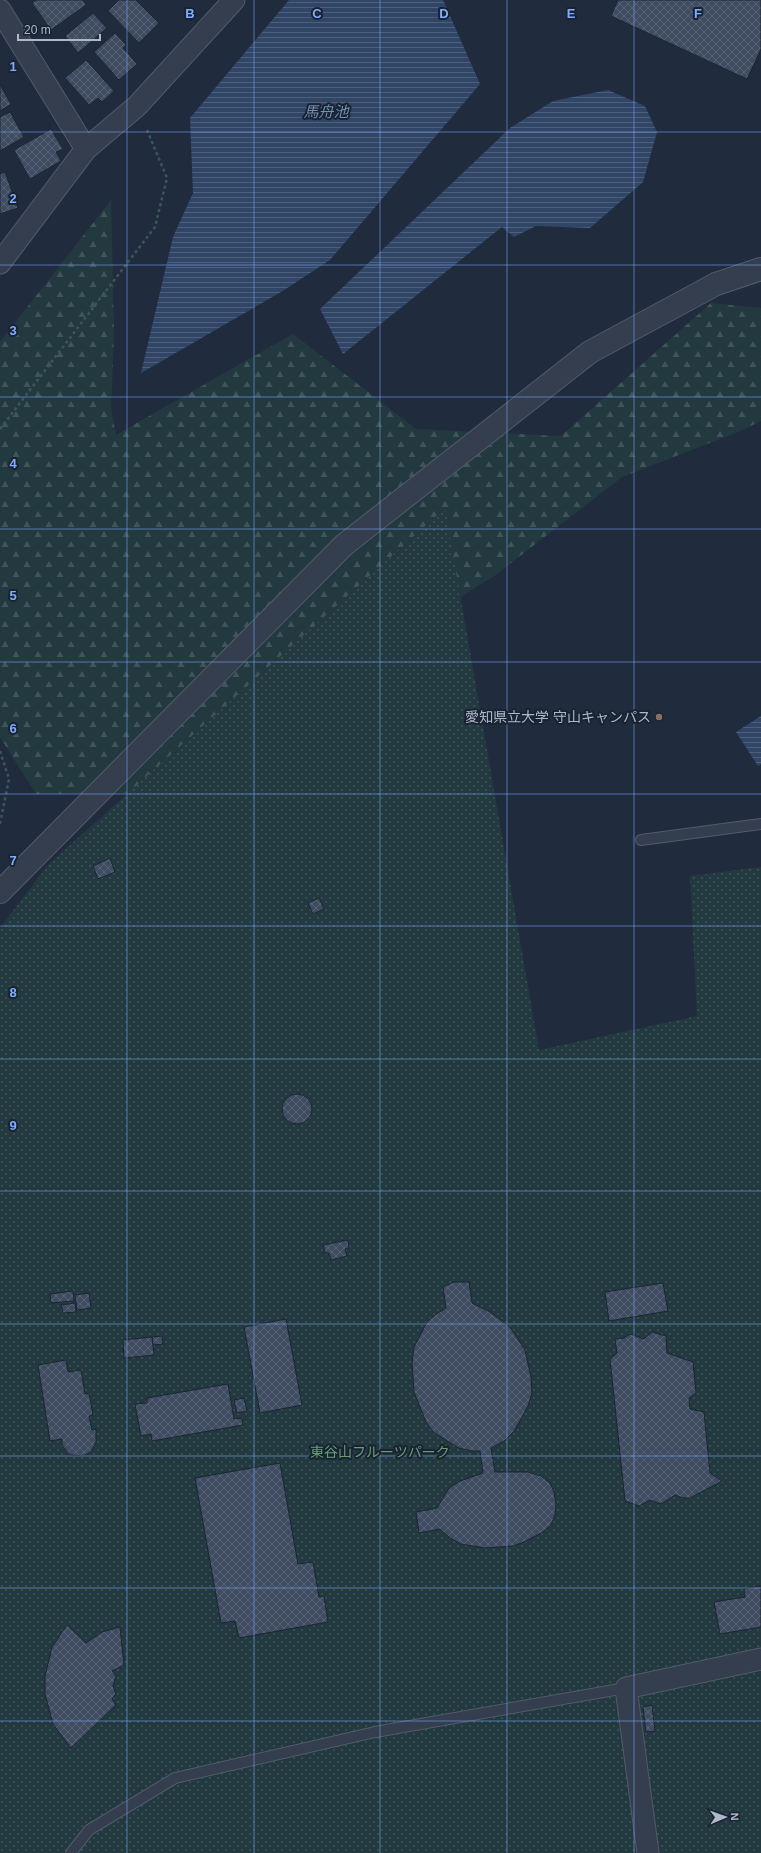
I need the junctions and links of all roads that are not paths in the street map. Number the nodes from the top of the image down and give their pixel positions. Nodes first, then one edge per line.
1 (234, 0) edge
2 (0, 10) edge
3 (86, 149) junction
4 (0, 263) edge
5 (761, 269) edge
6 (761, 824) edge
7 (641, 840) dead end
8 (0, 892) edge
9 (761, 1659) edge
10 (626, 1688) junction
11 (72, 1853) edge
12 (648, 1853) edge

1 - 3 street
2 - 3 street
3 - 4 street
5 - 8 street
6 - 7 lane
9 - 10 street
10 - 11 lane
10 - 12 street

